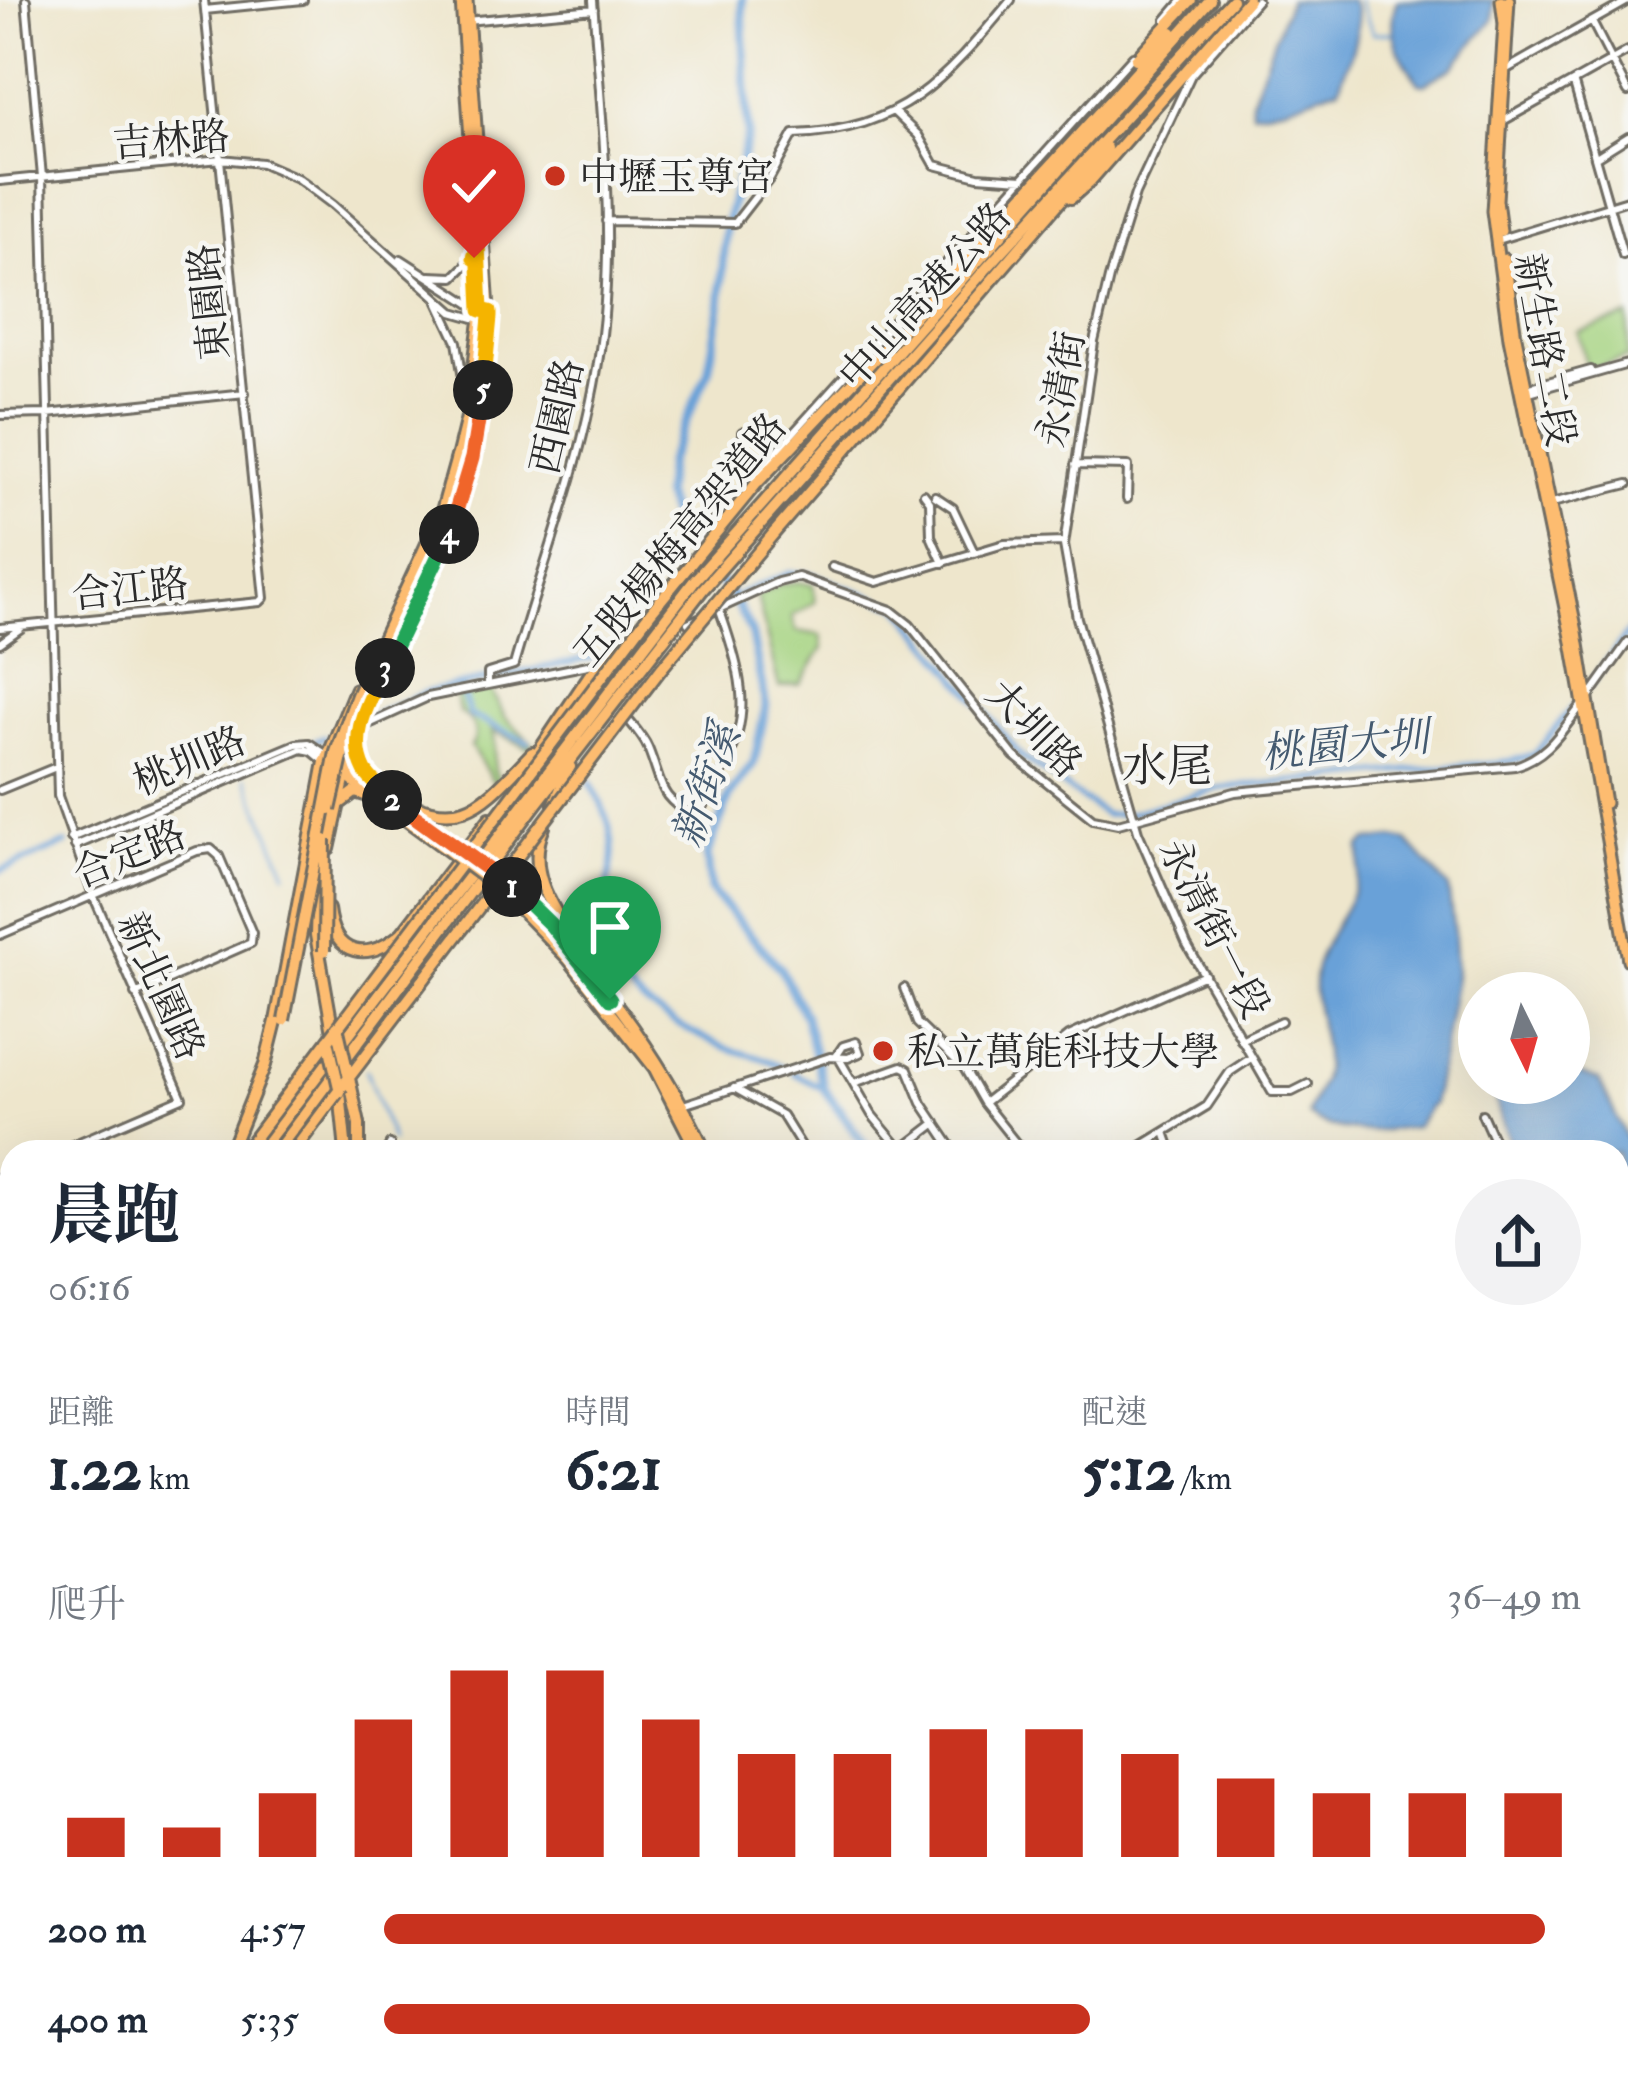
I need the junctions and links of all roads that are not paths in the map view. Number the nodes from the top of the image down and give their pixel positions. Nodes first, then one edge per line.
1 (26, 0) edge
2 (204, 0) edge
3 (303, 0) edge
4 (464, 0) edge
5 (1011, 0) edge
6 (1187, 0) edge
7 (1207, 0) edge
8 (1233, 0) edge
9 (1253, 0) edge
10 (1505, 0) edge
11 (1628, 2) edge
12 (594, 4) edge
13 (205, 10) junction
14 (465, 22) junction
15 (1592, 22) junction
16 (1628, 51) edge
17 (1612, 60) junction
18 (1507, 69) junction
19 (1574, 83) junction
20 (1628, 92) edge
21 (894, 111) junction
22 (1503, 121) junction
23 (1628, 137) edge
24 (1595, 158) junction
25 (220, 159) junction
26 (1049, 164) junction
27 (41, 177) junction
28 (1023, 179) junction
29 (0, 181) edge
30 (1628, 202) edge
31 (1609, 207) junction
32 (606, 221) junction
33 (1041, 224) junction
34 (1500, 239) junction
35 (478, 245) junction
36 (390, 251) junction
37 (1623, 255) dead end
38 (427, 275) junction
39 (434, 293) junction
40 (485, 315) junction
41 (1628, 362) edge
42 (1524, 390) junction
43 (245, 393) junction
44 (47, 414) junction
45 (0, 415) edge
46 (466, 415) junction
47 (742, 432) dead end
48 (786, 437) junction
49 (457, 457) junction
50 (1074, 465) junction
51 (1628, 485) edge
52 (924, 494) dead end
53 (935, 496) dead end
54 (1127, 499) dead end
55 (1548, 506) junction
56 (446, 512) junction
57 (1064, 542) junction
58 (694, 543) dead end
59 (974, 552) junction
60 (717, 563) junction
61 (943, 563) junction
62 (832, 567) dead end
63 (698, 585) junction
64 (264, 598) joint
65 (722, 610) junction
66 (52, 623) junction
67 (688, 623) dead end
68 (24, 626) junction
69 (0, 628) edge
70 (1628, 642) edge
71 (0, 643) edge
72 (598, 663) dead end
73 (488, 678) junction
74 (1585, 702) junction
75 (625, 716) dead end
76 (359, 732) junction
77 (550, 733) junction
78 (578, 749) junction
79 (336, 765) junction
80 (56, 767) junction
81 (0, 790) edge
82 (381, 795) junction
83 (396, 804) junction
84 (334, 818) junction
85 (1134, 820) junction
86 (73, 842) junction
87 (445, 842) junction
88 (309, 851) junction
89 (328, 854) junction
90 (507, 889) junction
91 (93, 895) junction
92 (315, 907) junction
93 (1628, 926) edge
94 (0, 934) edge
95 (1628, 960) edge
96 (1205, 975) junction
97 (600, 987) junction
98 (904, 988) dead end
99 (135, 994) junction
100 (1281, 1021) dead end
101 (332, 1031) junction
102 (1241, 1040) junction
103 (1251, 1058) junction
104 (854, 1083) junction
105 (1308, 1084) dead end
106 (734, 1088) junction
107 (984, 1103) junction
108 (681, 1106) junction
109 (1482, 1114) dead end
110 (936, 1123) junction
111 (1166, 1132) junction
112 (84, 1140) edge
113 (236, 1140) edge
114 (238, 1140) edge
115 (253, 1140) edge
116 (268, 1140) edge
117 (289, 1140) edge
118 (290, 1140) edge
119 (351, 1140) edge
120 (697, 1140) edge
121 (797, 1140) edge
122 (893, 1140) edge
123 (915, 1140) edge
124 (948, 1140) edge
125 (1013, 1140) edge
126 (1152, 1140) edge
127 (1168, 1140) edge
128 (1493, 1140) edge

1 - 27 street, 新北園路
2 - 13 street, 東園路
3 - 13 street
4 - 14 main road
5 - 21 street
6 - 26 highway
6 - 28 street
7 - 26 highway, 五股楊梅高架道路
7 - 60 highway, 中山高速公路
8 - 33 highway, 五股楊梅高架道路
8 - 60 highway, 中山高速公路
9 - 33 highway
9 - 50 street, 永清街
10 - 18 main road, 新生路二段
10 - 34 main road, 新生路二段
11 - 15 street
12 - 14 street
12 - 32 street, 西園路
13 - 25 street, 東園路
14 - 35 main road
14 - 40 main road
15 - 17 street
15 - 18 street
16 - 17 street
17 - 19 street
17 - 20 street
18 - 22 main road, 新生路二段
19 - 22 street
19 - 24 street
21 - 28 street
21 - 32 street
22 - 34 main road, 新生路二段
23 - 24 street
24 - 31 street
25 - 27 street, 吉林路
25 - 36 street, 吉林路
25 - 43 street, 東園路
26 - 115 highway, 五股楊梅高架道路, bridge
27 - 29 street, 吉林路
27 - 44 street, 新北園路
28 - 48 street
30 - 31 street
31 - 34 street
31 - 37 street
32 - 73 street, 西園路
33 - 118 highway, 五股楊梅高架道路, bridge
34 - 42 main road, 新生路二段
35 - 38 street
35 - 40 main road
36 - 38 street, 吉林路
36 - 39 street, 吉林路
38 - 40 street, 吉林路
39 - 40 street
39 - 46 street
40 - 46 main road
40 - 56 highway
40 - 76 main road
41 - 42 street
42 - 55 main road, 新生路二段
43 - 44 street
43 - 64 street, 東園路
44 - 45 street
44 - 66 street, 新北園路
46 - 49 main road
47 - 48 street
48 - 58 street
49 - 56 highway
49 - 79 main road
50 - 54 street
50 - 57 street, 永清街
51 - 55 street
52 - 61 street
53 - 59 street
55 - 74 main road, 新生路二段
56 - 101 highway, bridge
56 - 114 highway, bridge
57 - 59 street
57 - 85 street, 永清街
59 - 61 street
60 - 63 highway, 中山高速公路
61 - 62 street
63 - 77 highway
63 - 78 highway, 中山高速公路
63 - 116 highway, 中山高速公路
64 - 66 street, 合江路
65 - 67 street
65 - 75 street
65 - 85 street, 大圳路
66 - 68 street, 合江路
66 - 80 street, 新北園路
68 - 69 street, 合江路
68 - 71 street
70 - 74 street, 大圳路
72 - 73 street
73 - 76 street
74 - 85 street, 大圳路
74 - 93 main road
74 - 95 main road
76 - 79 main road
76 - 82 main road
77 - 82 highway
77 - 89 highway
78 - 97 highway
78 - 117 highway, 中山高速公路
79 - 82 main road
79 - 83 main road
79 - 84 highway
79 - 86 street, 桃圳路
79 - 88 highway
79 - 92 highway
80 - 81 street
80 - 86 street, 新北園路
82 - 83 main road
82 - 84 highway
82 - 87 main road
83 - 87 main road
84 - 89 highway
85 - 96 street, 永清街一段
86 - 91 street, 新北園路
87 - 90 main road, bridge
88 - 101 highway
88 - 113 highway
89 - 92 highway
90 - 97 main road
90 - 108 main road
91 - 94 street, 合定路
91 - 99 street, 新北園路
91 - 99 street, 合定路
92 - 101 highway
96 - 102 street, 永清街一段
96 - 107 street
97 - 108 main road
98 - 107 street
99 - 112 street, 新北園路
100 - 102 street
101 - 119 highway, bridge
102 - 103 street, 永清街一段
103 - 105 street
103 - 111 street
104 - 106 street
104 - 110 street
104 - 122 street
106 - 108 street
106 - 121 street
107 - 125 street
108 - 120 main road
109 - 128 street
110 - 123 street
110 - 124 street
111 - 126 street
111 - 127 street

